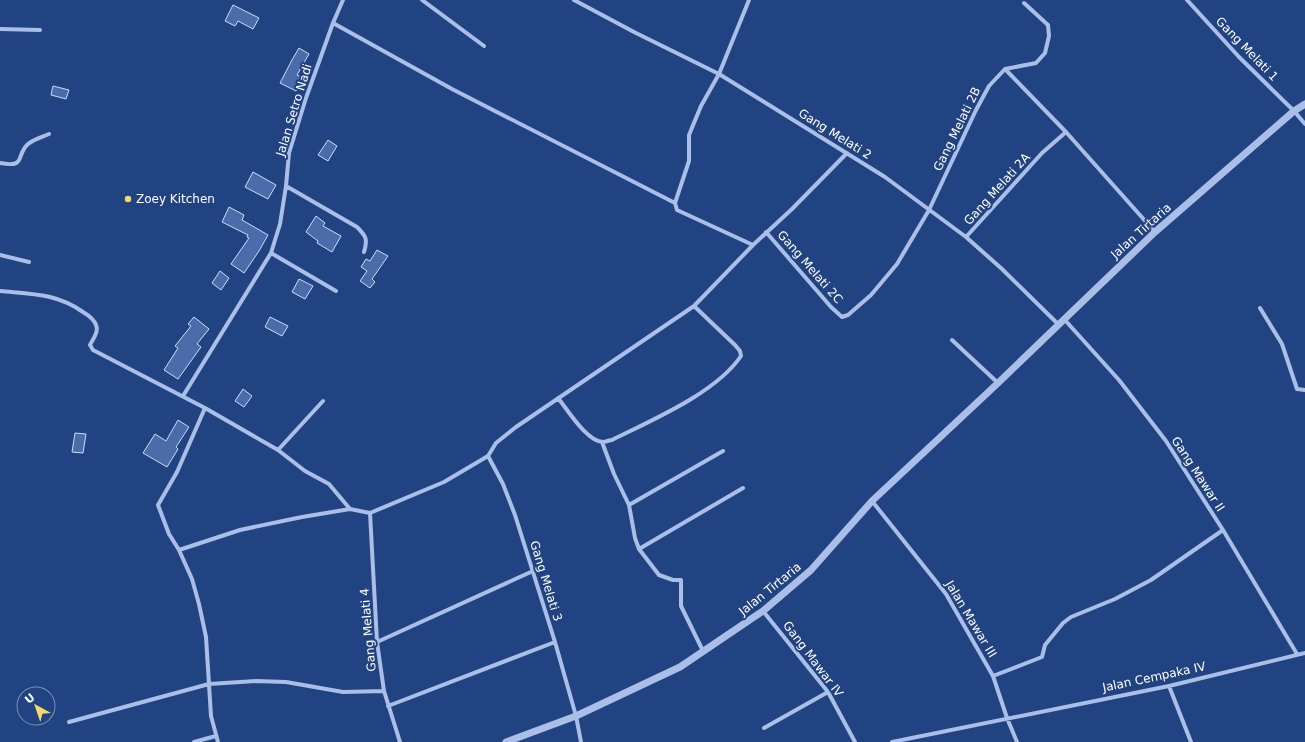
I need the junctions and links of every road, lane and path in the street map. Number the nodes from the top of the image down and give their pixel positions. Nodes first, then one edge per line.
1 (343, 0) edge
2 (422, 0) edge
3 (574, 0) edge
4 (749, 0) edge
5 (1189, 1) edge
6 (1024, 3) dead end
7 (333, 23) junction
8 (0, 29) edge
9 (40, 30) dead end
10 (484, 46) dead end
11 (1005, 69) junction
12 (719, 74) junction
13 (1305, 104) edge
14 (1294, 111) junction
15 (1305, 124) edge
16 (1066, 132) junction
17 (49, 134) dead end
18 (847, 154) junction
19 (0, 163) edge
20 (286, 186) junction
21 (675, 203) junction
22 (929, 210) junction
23 (766, 232) junction
24 (1155, 232) junction
25 (966, 237) junction
26 (753, 245) junction
27 (364, 252) dead end
28 (271, 253) junction
29 (0, 255) edge
30 (28, 262) dead end
31 (336, 290) dead end
32 (0, 291) edge
33 (694, 306) junction
34 (1260, 308) dead end
35 (1063, 318) junction
36 (1058, 324) junction
37 (952, 340) dead end
38 (998, 383) junction
39 (1305, 390) edge
40 (183, 396) junction
41 (558, 398) junction
42 (323, 401) dead end
43 (205, 408) junction
44 (602, 442) junction
45 (278, 450) junction
46 (723, 451) dead end
47 (488, 456) junction
48 (743, 488) dead end
49 (872, 501) junction
50 (629, 505) junction
51 (350, 509) junction
52 (370, 513) junction
53 (1223, 530) junction
54 (639, 549) junction
55 (179, 550) junction
56 (533, 571) junction
57 (763, 611) junction
58 (377, 642) junction
59 (555, 642) junction
60 (703, 652) junction
61 (1305, 653) edge
62 (1297, 654) junction
63 (993, 676) junction
64 (209, 684) junction
65 (1169, 686) junction
66 (384, 691) junction
67 (828, 692) junction
68 (388, 706) junction
69 (576, 716) junction
70 (1007, 718) junction
71 (69, 722) dead end
72 (764, 728) dead end
73 (216, 736) junction
74 (194, 742) edge
75 (218, 742) edge
76 (400, 742) edge
77 (506, 742) edge
78 (580, 742) edge
79 (855, 742) edge
80 (892, 742) edge
81 (1017, 742) edge
82 (1191, 742) edge

1 - 7 street, Jalan Setro Nadi
2 - 10 street
3 - 12 street, Gang Melati 2
4 - 12 street
5 - 14 street, Gang Melati 1
6 - 11 street
7 - 20 street, Jalan Setro Nadi
7 - 21 street
8 - 9 street
11 - 16 street
11 - 22 street, Gang Melati 2B
12 - 18 street, Gang Melati 2
12 - 21 street
13 - 14 street, Jalan Tirtaria
14 - 15 street, Gang Melati 1
14 - 24 street, Jalan Tirtaria
16 - 24 street
16 - 25 street, Gang Melati 2A
17 - 19 street
18 - 22 street, Gang Melati 2
18 - 23 street
20 - 27 street
20 - 28 street, Jalan Setro Nadi
21 - 26 street
22 - 23 street, Gang Melati 2C
22 - 25 street, Gang Melati 2
23 - 26 street
24 - 35 street, Jalan Tirtaria
25 - 36 street, Gang Melati 2
26 - 33 street
28 - 31 street
28 - 40 street, Jalan Setro Nadi
29 - 30 street
32 - 40 street
33 - 41 street
33 - 44 street
34 - 39 street
35 - 36 street, Jalan Tirtaria
35 - 53 street, Gang Mawar II
36 - 38 street, Jalan Tirtaria
37 - 38 street
38 - 49 street, Jalan Tirtaria
40 - 43 street
41 - 44 street
41 - 47 street
42 - 45 street
43 - 45 street
43 - 55 street
44 - 50 street
45 - 51 street
46 - 50 street
47 - 52 street
47 - 56 street, Gang Melati 3
48 - 54 street
49 - 57 street, Jalan Tirtaria
49 - 63 street, Jalan Mawar III
50 - 54 street
51 - 52 street
51 - 55 street
52 - 58 street, Gang Melati 4
53 - 62 street, Gang Mawar II
53 - 63 street
54 - 60 street
55 - 64 street
56 - 58 street
56 - 59 street, Gang Melati 3
57 - 60 street, Jalan Tirtaria
57 - 67 street, Gang Mawar IV
58 - 66 street, Gang Melati 4
59 - 68 street
59 - 69 street, Gang Melati 3
60 - 69 street, Jalan Tirtaria
61 - 62 street, Jalan Cempaka IV
62 - 65 street, Jalan Cempaka IV
63 - 70 street, Jalan Mawar III
64 - 66 street
64 - 71 street
64 - 73 street
65 - 70 street, Jalan Cempaka IV
65 - 82 street
66 - 68 street, Gang Melati 4
67 - 72 street
67 - 79 street, Gang Mawar IV
68 - 76 street, Gang Melati 4
69 - 77 street, Jalan Tirtaria
69 - 78 street, Gang Melati 3
70 - 80 street, Jalan Cempaka IV
70 - 81 street, Jalan Mawar III
73 - 74 street
73 - 75 street

